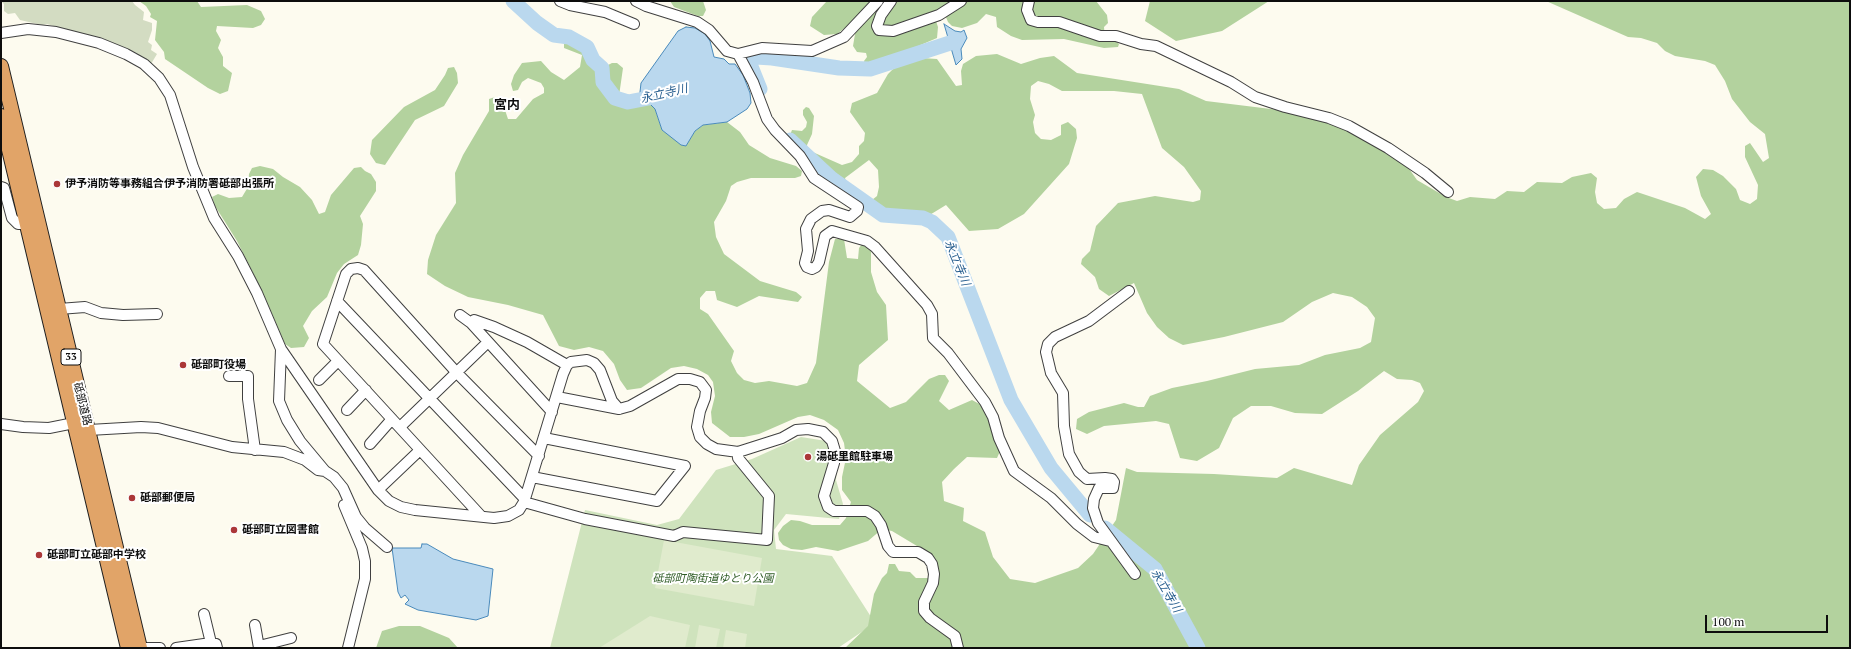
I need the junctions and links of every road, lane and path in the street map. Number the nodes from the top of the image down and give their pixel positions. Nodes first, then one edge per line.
1 (560, 1) edge
2 (636, 1) edge
3 (878, 1) edge
4 (891, 1) edge
5 (961, 1) edge
6 (1029, 1) edge
7 (634, 24) dead end
8 (1, 33) edge
9 (738, 54) junction
10 (1, 66) edge
11 (1, 116) edge
12 (1, 187) edge
13 (1448, 192) dead end
14 (32, 224) junction
15 (1129, 290) dead end
16 (337, 301) junction
17 (59, 309) junction
18 (157, 314) dead end
19 (460, 315) dead end
20 (471, 323) junction
21 (488, 342) junction
22 (281, 349) junction
23 (338, 361) junction
24 (567, 365) junction
25 (457, 373) junction
26 (229, 376) dead end
27 (319, 380) dead end
28 (366, 390) junction
29 (557, 397) junction
30 (430, 399) junction
31 (619, 409) junction
32 (347, 410) dead end
33 (552, 412) junction
34 (392, 420) junction
35 (74, 423) junction
36 (1, 424) edge
37 (400, 427) junction
38 (89, 430) junction
39 (544, 438) junction
40 (370, 444) dead end
41 (256, 450) junction
42 (420, 450) junction
43 (738, 452) junction
44 (539, 456) junction
45 (326, 471) junction
46 (334, 477) junction
47 (532, 477) junction
48 (378, 490) junction
49 (524, 501) junction
50 (481, 516) junction
51 (1110, 541) junction
52 (388, 546) dead end
53 (1135, 574) dead end
54 (204, 614) dead end
55 (254, 624) dead end
56 (291, 638) dead end
57 (200, 646) edge
58 (214, 646) edge
59 (259, 647) edge
60 (128, 648) edge
61 (140, 648) edge
62 (146, 648) edge
63 (160, 648) edge
64 (176, 648) edge
65 (348, 648) edge
66 (958, 648) edge

1 - 7 street
2 - 9 street
3 - 9 street
4 - 5 street
6 - 13 street
8 - 22 street
9 - 51 street
10 - 14 highway, 砥部道路 / 33
11 - 14 highway, 砥部道路 / 33
12 - 14 street
14 - 17 highway, 砥部道路 / 33
14 - 35 highway, 砥部道路 / 33
15 - 51 street
16 - 23 street
16 - 25 street
16 - 30 street
17 - 18 street
17 - 38 highway, 砥部道路 / 33
19 - 20 street
20 - 21 street
20 - 24 street
21 - 25 street
21 - 33 street
22 - 45 street
22 - 48 street
23 - 27 street
23 - 28 street
24 - 29 street
24 - 31 street
25 - 30 street
25 - 44 street
26 - 41 street
28 - 32 street
28 - 34 street
29 - 31 street
29 - 33 street
30 - 37 street
30 - 49 street
31 - 43 street
33 - 39 street
34 - 37 street
34 - 40 street
35 - 36 street
35 - 38 street
35 - 60 highway, 砥部道路 / 33
37 - 42 street
38 - 41 street
38 - 61 highway, 砥部道路 / 33
39 - 44 street
39 - 47 street
41 - 45 street
42 - 48 street
42 - 50 street
43 - 49 street
43 - 66 street
44 - 47 street
45 - 46 street
46 - 52 street
46 - 65 street
47 - 49 street
48 - 50 street
49 - 50 street
51 - 53 street
54 - 58 street
55 - 59 street
56 - 59 street
57 - 58 street
57 - 64 street
62 - 63 street

